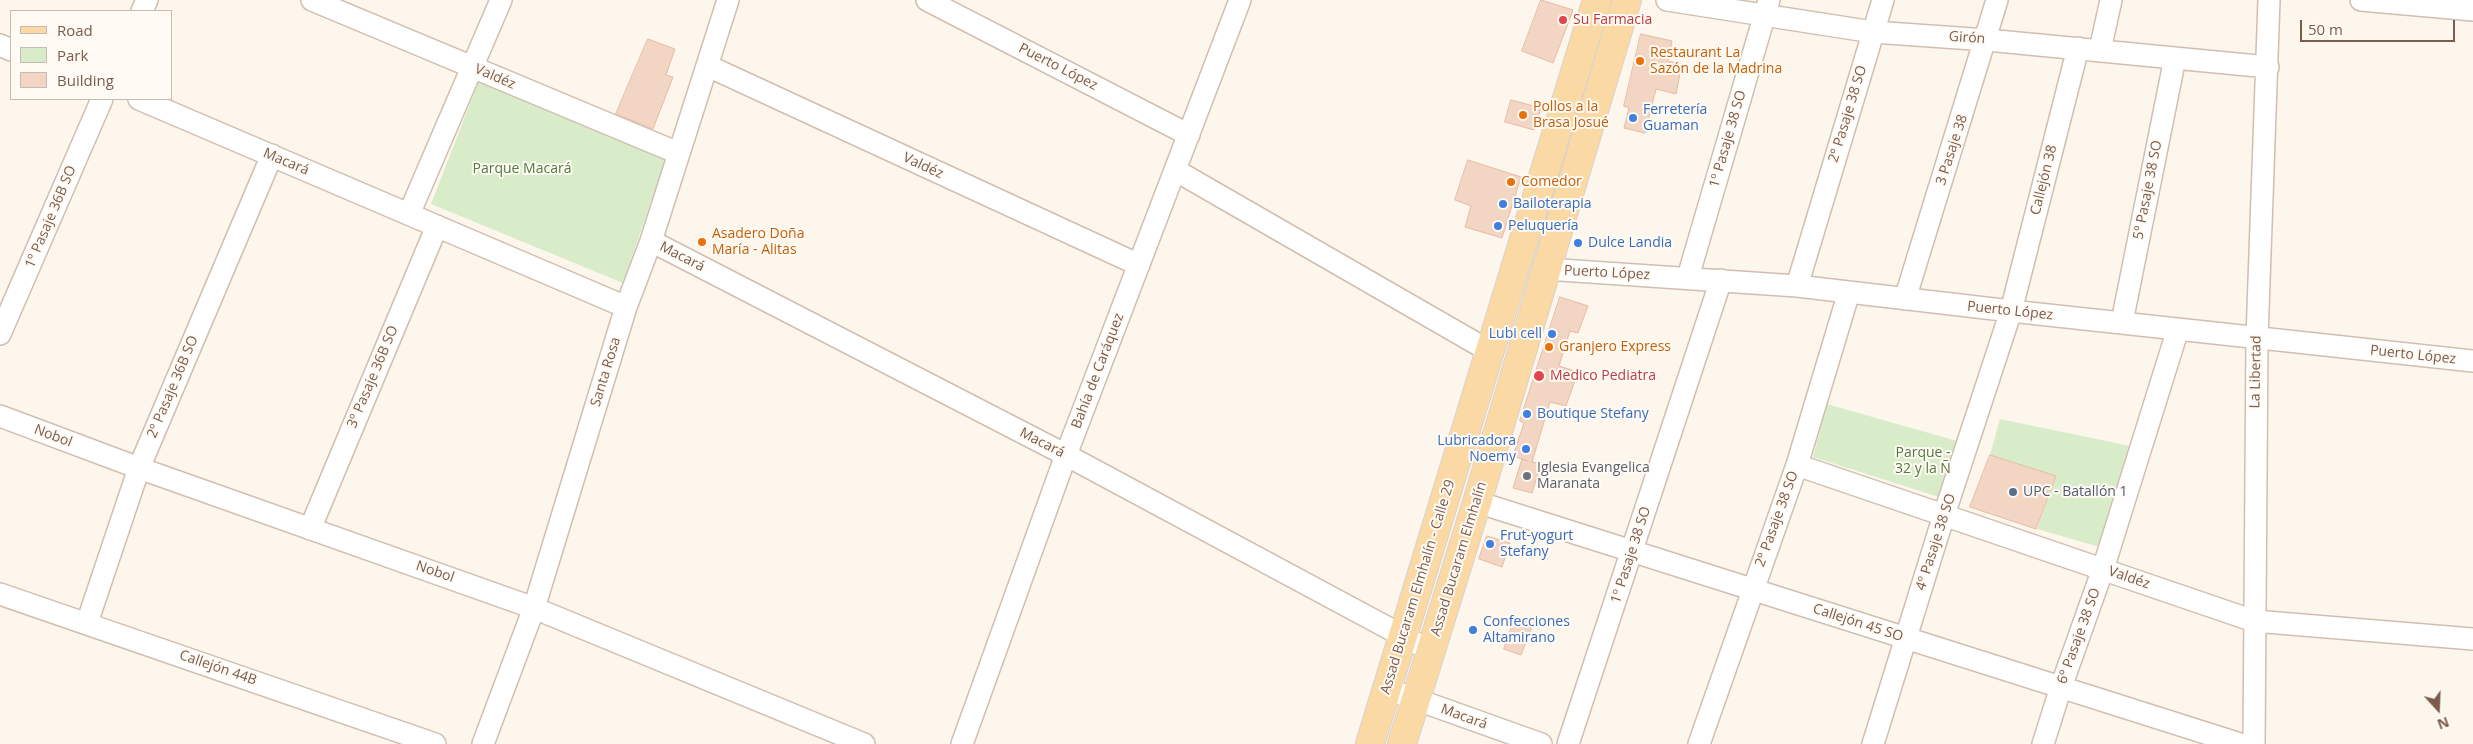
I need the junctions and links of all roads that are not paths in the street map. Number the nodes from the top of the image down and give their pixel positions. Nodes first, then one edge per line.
1 (312, 0) edge
2 (502, 0) edge
3 (728, 0) edge
4 (927, 0) edge
5 (1240, 0) edge
6 (1597, 0) edge
7 (1626, 0) edge
8 (1667, 0) edge
9 (1883, 0) edge
10 (1997, 0) edge
11 (2111, 0) edge
12 (2269, 0) edge
13 (2361, 0) edge
14 (1766, 8) edge
15 (2473, 10) edge
16 (1873, 32) junction
17 (1987, 40) junction
18 (2078, 48) junction
19 (2100, 50) junction
20 (2175, 58) junction
21 (708, 66) junction
22 (472, 67) junction
23 (2268, 67) junction
24 (102, 100) edge
25 (141, 100) edge
26 (1188, 135) junction
27 (678, 153) junction
28 (272, 156) junction
29 (1175, 170) junction
30 (409, 214) junction
31 (437, 226) junction
32 (651, 241) junction
33 (1139, 265) junction
34 (1546, 269) junction
35 (1688, 277) junction
36 (1721, 280) junction
37 (1797, 286) junction
38 (1849, 292) junction
39 (1905, 299) junction
40 (626, 307) junction
41 (2011, 312) junction
42 (2122, 322) junction
43 (2178, 329) junction
44 (0, 334) edge
45 (2256, 338) junction
46 (1491, 352) junction
47 (2473, 361) edge
48 (0, 416) edge
49 (1066, 456) junction
50 (1797, 465) junction
51 (139, 468) junction
52 (1477, 502) junction
53 (1944, 515) junction
54 (310, 529) junction
55 (1633, 551) junction
56 (2103, 569) junction
57 (1752, 590) junction
58 (0, 594) edge
59 (534, 608) junction
60 (2254, 621) junction
61 (87, 622) junction
62 (1403, 636) junction
63 (1906, 638) junction
64 (2473, 639) edge
65 (1430, 651) junction
66 (2061, 687) junction
67 (1388, 689) junction
68 (1416, 700) junction
69 (2197, 738) edge
70 (435, 744) edge
71 (483, 744) edge
72 (864, 744) edge
73 (962, 744) edge
74 (1370, 744) edge
75 (1402, 744) edge
76 (1541, 744) edge
77 (1568, 744) edge
78 (1699, 744) edge
79 (1873, 744) edge
80 (2043, 744) edge
81 (2240, 744) edge
82 (2254, 744) edge

1 - 22 street, Valdéz
2 - 22 street
3 - 21 street, Santa Rosa
4 - 26 street, Puerto López
5 - 26 street, Bahía de Caráquez
6 - 46 main road, Assad Bucaram Elmhalín - Calle 29
7 - 34 main road, Assad Bucaram Elmhalín
8 - 14 street, Girón
9 - 16 street, 2º Pasaje 38 SO
10 - 17 street, 3 Pasaje 38
11 - 19 street
12 - 23 street, La Libertad
13 - 15 street
14 - 16 street, Girón
14 - 35 street, 1º Pasaje 38 SO
16 - 17 street, Girón
16 - 37 street, 2º Pasaje 38 SO
17 - 18 street, Girón
17 - 39 street, 3 Pasaje 38
18 - 19 street, Girón
18 - 41 street, Callejón 38
19 - 20 street, Girón
20 - 23 street, Girón
20 - 42 street, 5º Pasaje 38 SO
21 - 27 street, Santa Rosa
21 - 33 street, Valdéz
22 - 27 street, Valdéz
22 - 30 street
23 - 45 street, La Libertad
24 - 44 street, 1º Pasaje 36B SO
25 - 28 street, Macará
26 - 29 street, Bahía de Caráquez
27 - 32 street, Santa Rosa
28 - 30 street, Macará
28 - 51 street, 2º Pasaje 36B SO
29 - 33 street, Bahía de Caráquez
29 - 46 street
30 - 31 street, Macará
31 - 40 street, Macará
31 - 54 street, 3º Pasaje 36B SO
32 - 40 street, Santa Rosa
32 - 49 street, Macará
33 - 49 street, Bahía de Caráquez
34 - 35 street, Puerto López
34 - 52 main road, Assad Bucaram Elmhalín
35 - 36 street, Puerto López
36 - 37 street, Puerto López
36 - 55 street, 1º Pasaje 38 SO
37 - 38 street, Puerto López
38 - 39 street, Puerto López
38 - 50 street, 2º Pasaje 38 SO
39 - 41 street, Puerto López
40 - 59 street, Santa Rosa
41 - 42 street, Puerto López
41 - 53 street, 4º Pasaje 38 SO
42 - 43 street, Puerto López
43 - 45 street, Puerto López
43 - 56 street, 6º Pasaje 38 SO
45 - 47 street, Puerto López
45 - 60 street, La Libertad
46 - 62 main road, Assad Bucaram Elmhalín - Calle 29
48 - 51 street, Nobol
49 - 62 street, Macará
49 - 73 street, Bahía de Caráquez
50 - 53 street, Valdéz
50 - 57 street, 2º Pasaje 38 SO
51 - 54 street, Nobol
51 - 61 street, 2º Pasaje 36B SO
52 - 55 street, Callejón 45 SO
52 - 65 main road, Assad Bucaram Elmhalín
53 - 56 street, Valdéz
53 - 63 street, 4º Pasaje 38 SO
54 - 59 street, Nobol
55 - 57 street, Callejón 45 SO
55 - 77 street, 1º Pasaje 38 SO
56 - 60 street, Valdéz
56 - 66 street, 6º Pasaje 38 SO
57 - 63 street, Callejón 45 SO
57 - 78 street, 2º Pasaje 38 SO
58 - 61 street, Callejón 44B
59 - 71 street, Santa Rosa
59 - 72 street, Nobol
60 - 64 street, Valdéz
60 - 82 street, La Libertad
61 - 70 street, Callejón 44B
62 - 65 street, Macará
62 - 67 main road, Assad Bucaram Elmhalín - Calle 29
63 - 66 street, Callejón 45 SO
63 - 79 street, 4º Pasaje 38 SO
65 - 68 main road, Assad Bucaram Elmhalín
66 - 69 street, Callejón 45 SO
66 - 80 street, 6º Pasaje 38 SO
67 - 68 street, Macará
67 - 74 main road, Assad Bucaram Elmhalín - Calle 29
68 - 75 main road, Assad Bucaram Elmhalín
68 - 76 street, Macará
69 - 81 street, Callejón 45 SO

